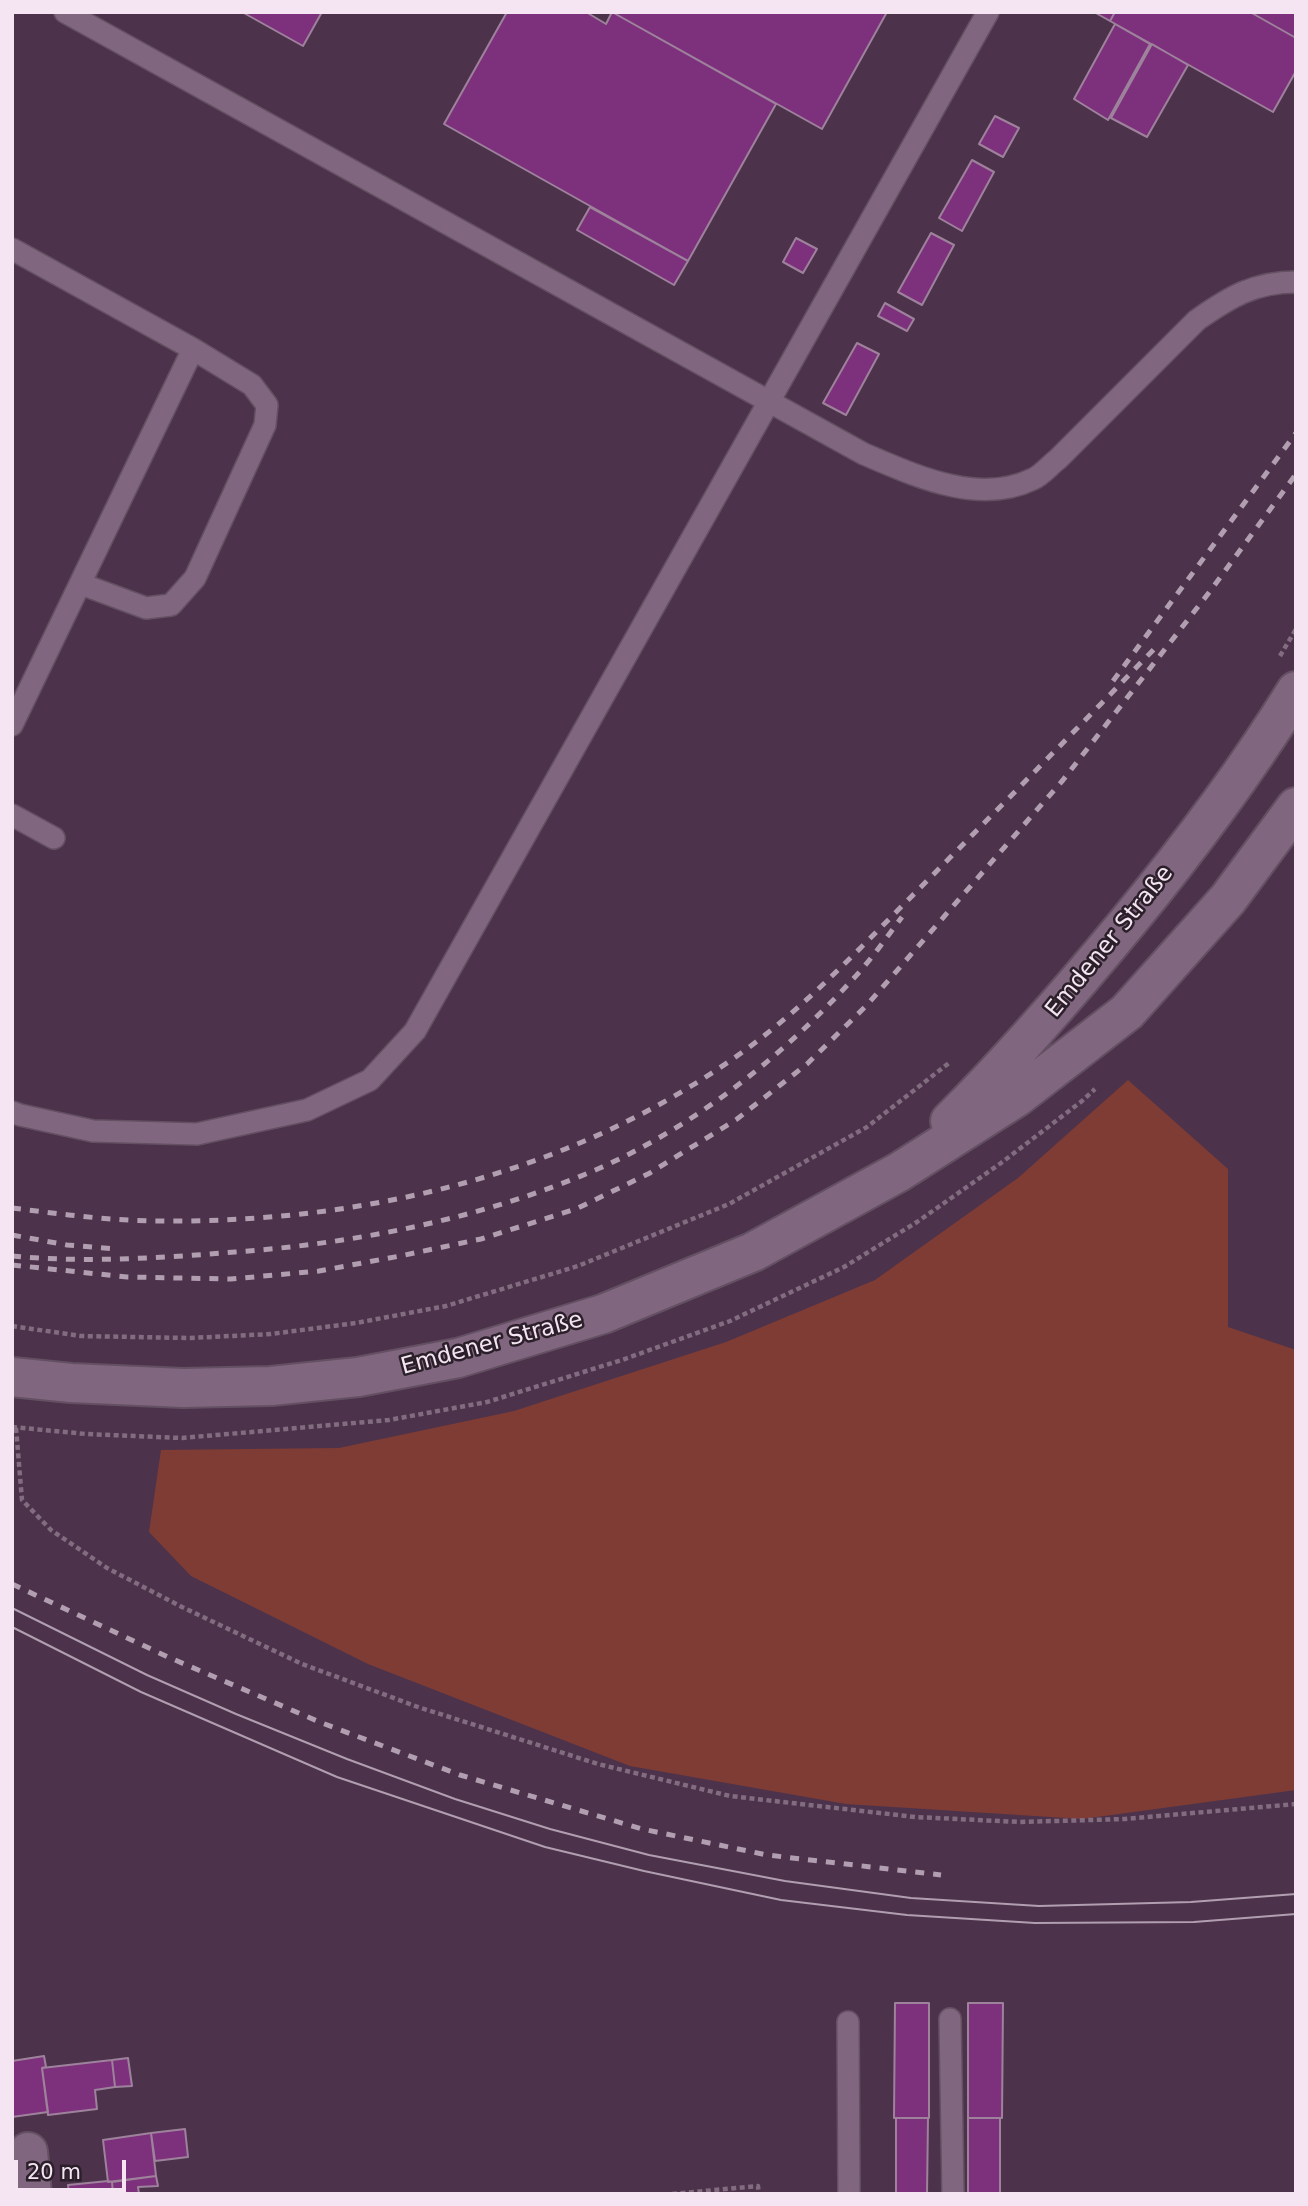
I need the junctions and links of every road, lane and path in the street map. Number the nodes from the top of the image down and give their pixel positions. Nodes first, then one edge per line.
1 (65, 12) edge
2 (988, 12) edge
3 (12, 249) edge
4 (1296, 282) edge
5 (193, 349) junction
6 (768, 400) junction
7 (81, 584) junction
8 (1296, 629) edge
9 (1286, 676) edge
10 (12, 725) edge
11 (1296, 807) edge
12 (12, 815) edge
13 (54, 838) dead end
14 (951, 1062) dead end
15 (12, 1112) edge
16 (899, 1172) junction
17 (12, 1326) edge
18 (12, 1377) edge
19 (16, 1427) dead end
20 (1296, 1804) edge
21 (950, 2019) dead end
22 (848, 2022) dead end
23 (28, 2152) dead end
24 (32, 2194) edge
25 (672, 2194) edge
26 (759, 2194) edge
27 (849, 2194) edge
28 (953, 2194) edge

1 - 6 lane
2 - 6 lane
3 - 5 lane
4 - 6 lane
5 - 7 lane
5 - 7 lane
6 - 15 lane
7 - 10 lane
8 - 9 path
9 - 16 street, Emdener Straße
11 - 16 street, Emdener Straße
12 - 13 lane
14 - 17 path
16 - 18 street, Emdener Straße
19 - 20 path
21 - 28 lane
22 - 27 lane
23 - 24 street
25 - 26 path

